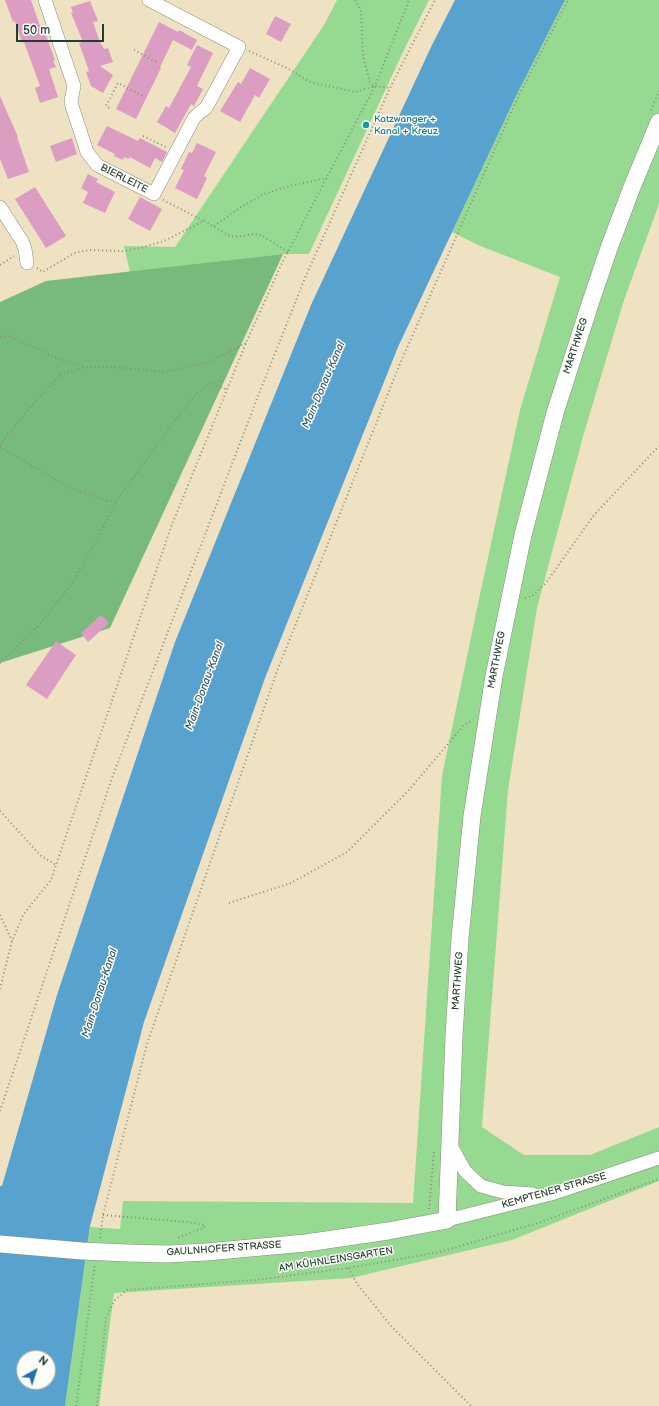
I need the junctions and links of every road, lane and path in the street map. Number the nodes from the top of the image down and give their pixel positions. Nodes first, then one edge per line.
1 (45, 0) edge
2 (149, 0) edge
3 (355, 0) edge
4 (409, 0) edge
5 (435, 0) edge
6 (568, 0) edge
7 (239, 47) junction
8 (134, 50) dead end
9 (158, 63) dead end
10 (375, 86) junction
11 (390, 88) junction
12 (143, 96) dead end
13 (109, 108) dead end
14 (659, 122) edge
15 (143, 136) dead end
16 (176, 153) junction
17 (328, 178) junction
18 (154, 194) junction
19 (0, 207) edge
20 (204, 221) junction
21 (214, 226) junction
22 (288, 252) junction
23 (27, 263) joint
24 (0, 336) edge
25 (246, 342) junction
26 (86, 367) junction
27 (228, 390) junction
28 (0, 446) edge
29 (659, 446) edge
30 (115, 503) junction
31 (508, 600) junction
32 (0, 663) edge
33 (464, 725) dead end
34 (0, 811) edge
35 (56, 865) junction
36 (228, 903) dead end
37 (0, 915) edge
38 (12, 941) junction
39 (0, 989) edge
40 (0, 1111) edge
41 (450, 1144) junction
42 (434, 1151) dead end
43 (659, 1158) edge
44 (659, 1179) edge
45 (551, 1194) junction
46 (104, 1215) junction
47 (447, 1220) junction
48 (427, 1224) junction
49 (100, 1238) dead end
50 (174, 1239) dead end
51 (0, 1244) edge
52 (96, 1261) dead end
53 (348, 1268) junction
54 (76, 1406) edge
55 (97, 1406) edge
56 (471, 1406) edge

1 - 18 street, BIERLEITE
2 - 7 street
3 - 10 path
4 - 10 path
5 - 11 path
6 - 46 path
7 - 10 path
7 - 16 street, BIERLEITE
8 - 9 path
10 - 11 path
10 - 17 path
11 - 40 path
12 - 13 path
14 - 31 main road, MARTHWEG
15 - 16 path
16 - 18 street, BIERLEITE
17 - 21 path
17 - 22 path
18 - 20 path
19 - 23 street
20 - 21 path
20 - 23 path
21 - 22 path
22 - 25 path
24 - 26 path
25 - 26 path
25 - 27 path
26 - 28 path
27 - 30 path
27 - 35 path
28 - 30 path
29 - 31 path
30 - 32 path
31 - 41 main road, MARTHWEG
33 - 36 path
34 - 35 path
35 - 38 path
37 - 38 path
38 - 39 path
41 - 45 street
41 - 47 main road, MARTHWEG
42 - 48 path
43 - 45 street, KEMPTENER STRASSE
44 - 53 path, AM KÜHNLEINSGARTEN
45 - 47 street, KEMPTENER STRASSE
46 - 49 path
46 - 50 path
47 - 48 main road, GAULNHOFER STRASSE
48 - 51 main road, GAULNHOFER STRASSE, bridge
52 - 54 path
53 - 55 path, AM KÜHNLEINSGARTEN
53 - 56 path

